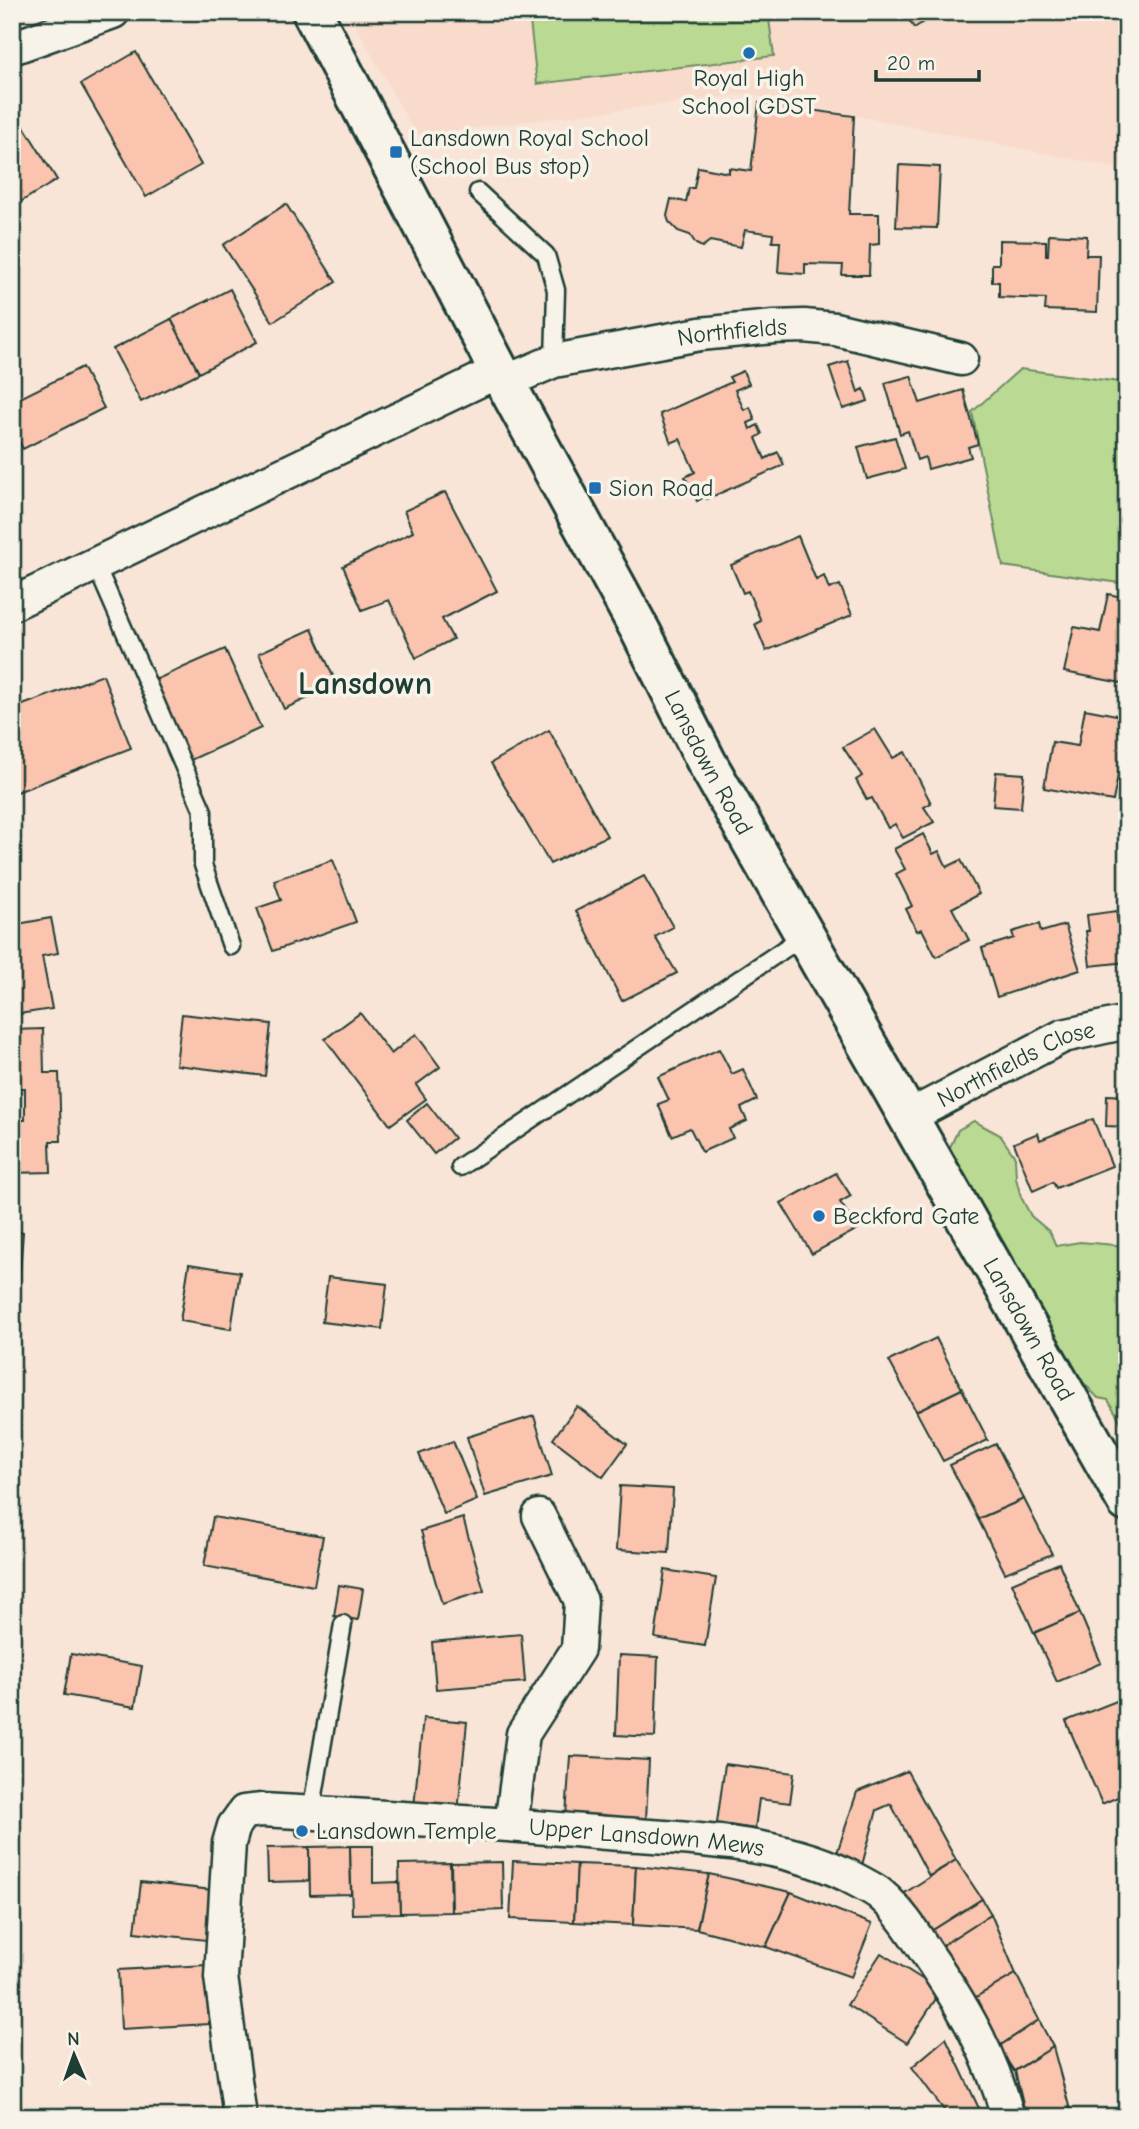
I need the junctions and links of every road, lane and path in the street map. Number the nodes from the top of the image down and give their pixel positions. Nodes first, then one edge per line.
1 (113, 12) edge
2 (312, 12) edge
3 (12, 48) edge
4 (478, 192) dead end
5 (961, 359) dead end
6 (554, 361) junction
7 (502, 376) junction
8 (95, 563) junction
9 (12, 604) edge
10 (805, 936) junction
11 (231, 946) dead end
12 (1127, 1022) edge
13 (908, 1117) junction
14 (460, 1167) dead end
15 (1127, 1503) edge
16 (539, 1516) dead end
17 (343, 1624) dead end
18 (311, 1813) junction
19 (511, 1825) junction
20 (240, 2117) edge
21 (1008, 2117) edge

1 - 3 street
2 - 7 street, Lansdown Road
4 - 6 lane
5 - 6 street, Northfields
6 - 7 street, Northfields
7 - 8 street
7 - 10 street, Lansdown Road
8 - 9 street
8 - 11 lane
10 - 13 street, Lansdown Road
10 - 14 lane
12 - 13 street, Northfields Close
13 - 15 street, Lansdown Road
16 - 19 street
17 - 18 lane
18 - 19 street, Upper Lansdown Mews
18 - 20 street, Upper Lansdown Mews
19 - 21 street, Upper Lansdown Mews

